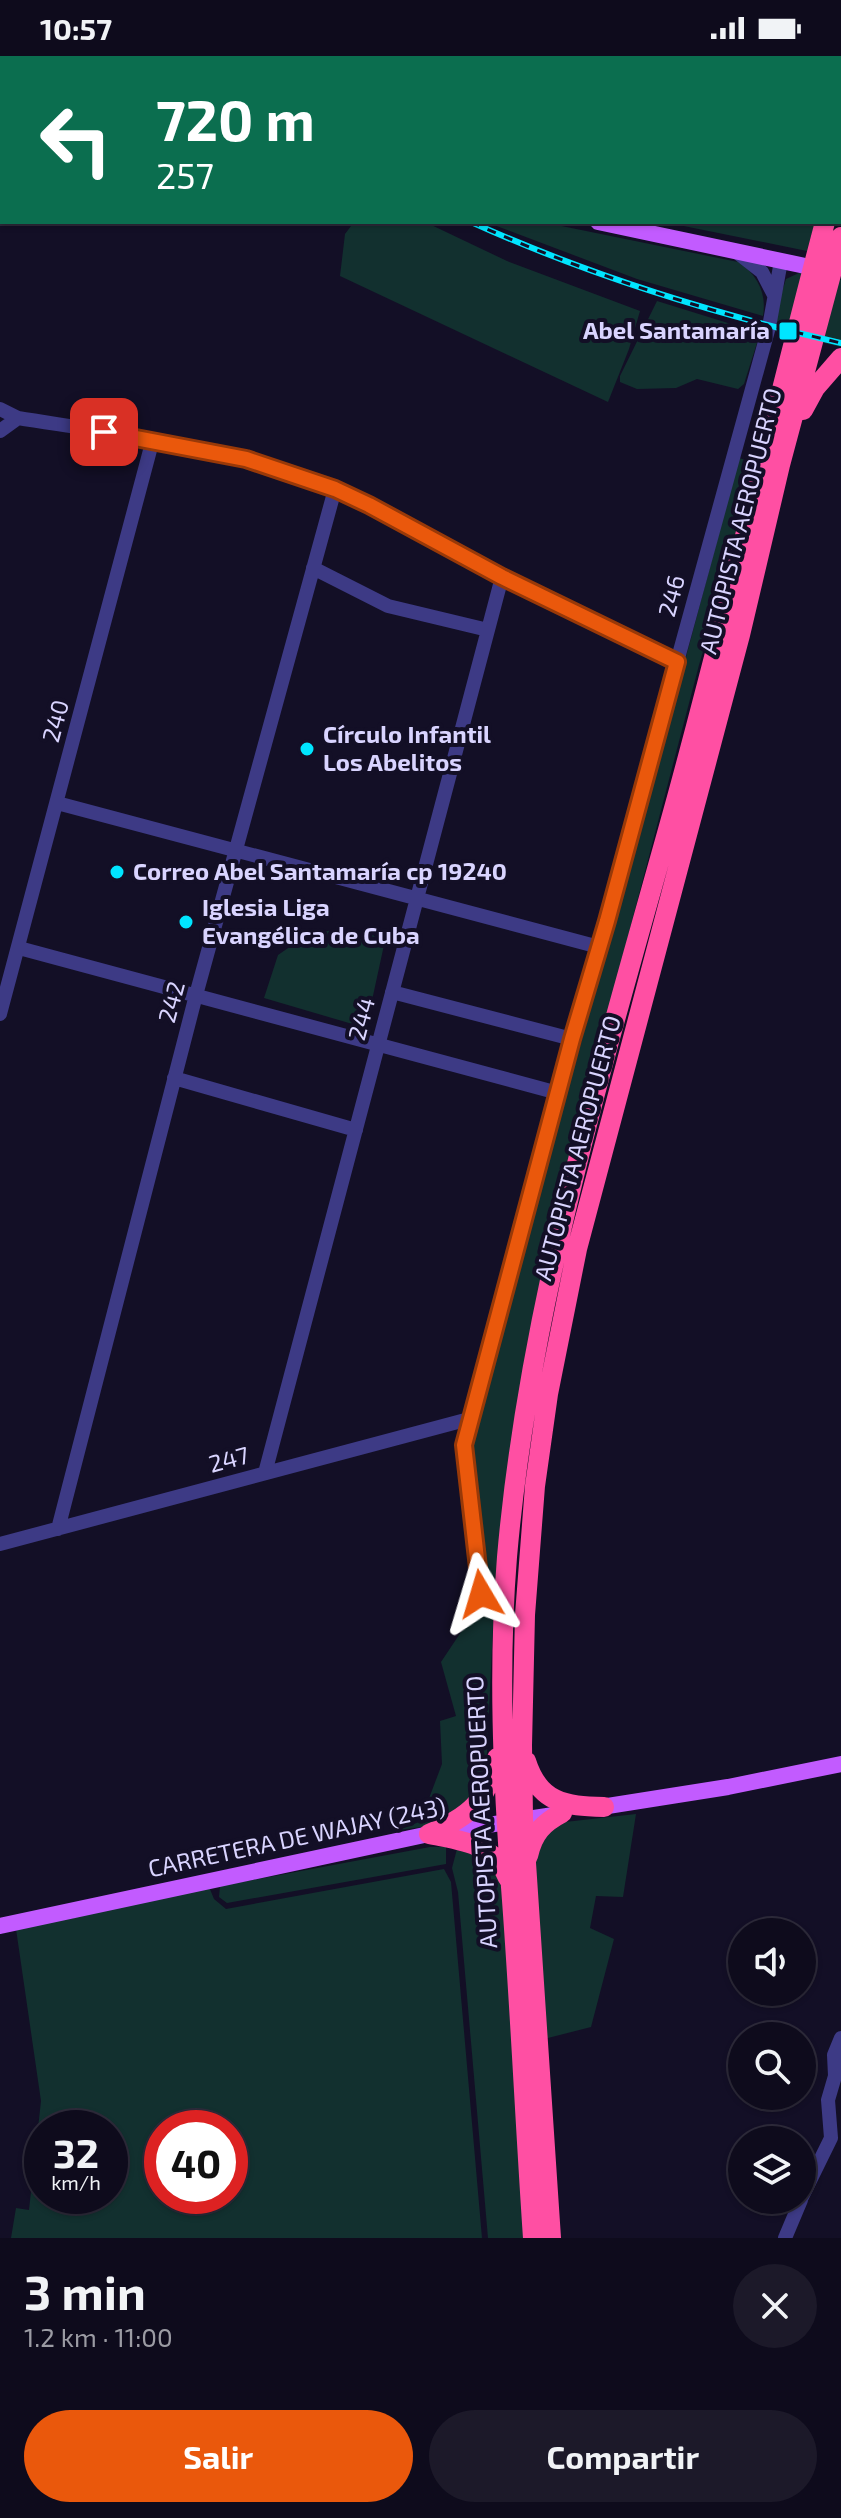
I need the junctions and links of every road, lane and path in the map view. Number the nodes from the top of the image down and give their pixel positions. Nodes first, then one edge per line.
1 (607, 224) edge
2 (825, 224) edge
3 (841, 237) edge
4 (736, 252) junction
5 (781, 261) junction
6 (841, 274) edge
7 (775, 297) junction
8 (801, 349) junction
9 (841, 358) edge
10 (0, 409) edge
11 (18, 418) junction
12 (0, 431) edge
13 (153, 439) junction
14 (780, 465) junction
15 (335, 489) junction
16 (313, 568) junction
17 (502, 577) junction
18 (488, 630) junction
19 (677, 662) junction
20 (57, 803) junction
21 (236, 851) junction
22 (417, 899) junction
23 (599, 947) junction
24 (19, 948) junction
25 (392, 992) junction
26 (196, 995) junction
27 (1, 1007) edge
28 (572, 1039) junction
29 (378, 1044) junction
30 (174, 1078) junction
31 (558, 1093) junction
32 (356, 1130) junction
33 (469, 1419) junction
34 (265, 1473) junction
35 (58, 1529) junction
36 (0, 1544) edge
37 (481, 1594) dead end
38 (512, 1742) junction
39 (841, 1764) edge
40 (604, 1807) junction
41 (562, 1813) junction
42 (514, 1820) junction
43 (429, 1834) junction
44 (526, 1871) junction
45 (512, 1888) junction
46 (0, 1926) edge
47 (841, 2038) edge
48 (816, 2170) edge
49 (795, 2214) edge
50 (533, 2238) edge
51 (551, 2238) edge
52 (785, 2238) edge

1 - 4 main road
2 - 8 highway, AUTOPISTA AEROPUERTO
3 - 8 highway, AUTOPISTA AEROPUERTO
4 - 5 main road
4 - 7 street
5 - 6 main road
5 - 7 street, 246
7 - 19 street, 246
8 - 14 highway, AUTOPISTA AEROPUERTO
8 - 38 highway, AUTOPISTA AEROPUERTO
9 - 14 highway
10 - 11 street
11 - 12 street
11 - 13 street
13 - 15 street
13 - 20 street, 240
14 - 38 highway, AUTOPISTA AEROPUERTO
15 - 16 street, 242
15 - 17 street
16 - 18 street
16 - 21 street, 242
17 - 18 street, 244
17 - 19 street
18 - 22 street, 244
19 - 23 street, 246
20 - 21 street
20 - 24 street, 240
21 - 22 street
21 - 26 street, 242
22 - 23 street
22 - 25 street, 244
23 - 28 street, 246
24 - 26 street
24 - 27 street, 240
25 - 28 street
25 - 29 street, 244
26 - 29 street
26 - 30 street, 242
28 - 31 street, 246
29 - 31 street
29 - 32 street, 244
30 - 32 street
30 - 35 street, 242
31 - 33 street, 246
32 - 34 street, 244
33 - 34 street, 247
33 - 37 street, 246
34 - 35 street, 247
35 - 36 street, 247
38 - 40 highway
38 - 42 highway, AUTOPISTA AEROPUERTO
38 - 43 highway
39 - 40 main road, CARRETERA DE WAJAY (243)
40 - 41 main road, CARRETERA DE WAJAY (243)
41 - 42 main road, CARRETERA DE WAJAY (243)
41 - 44 highway
42 - 43 main road, CARRETERA DE WAJAY (243)
42 - 44 highway, AUTOPISTA AEROPUERTO
42 - 45 highway, AUTOPISTA AEROPUERTO
43 - 45 highway
43 - 46 main road, CARRETERA DE WAJAY (243)
44 - 51 highway, AUTOPISTA AEROPUERTO
45 - 50 highway, AUTOPISTA AEROPUERTO
47 - 48 street
49 - 52 street

